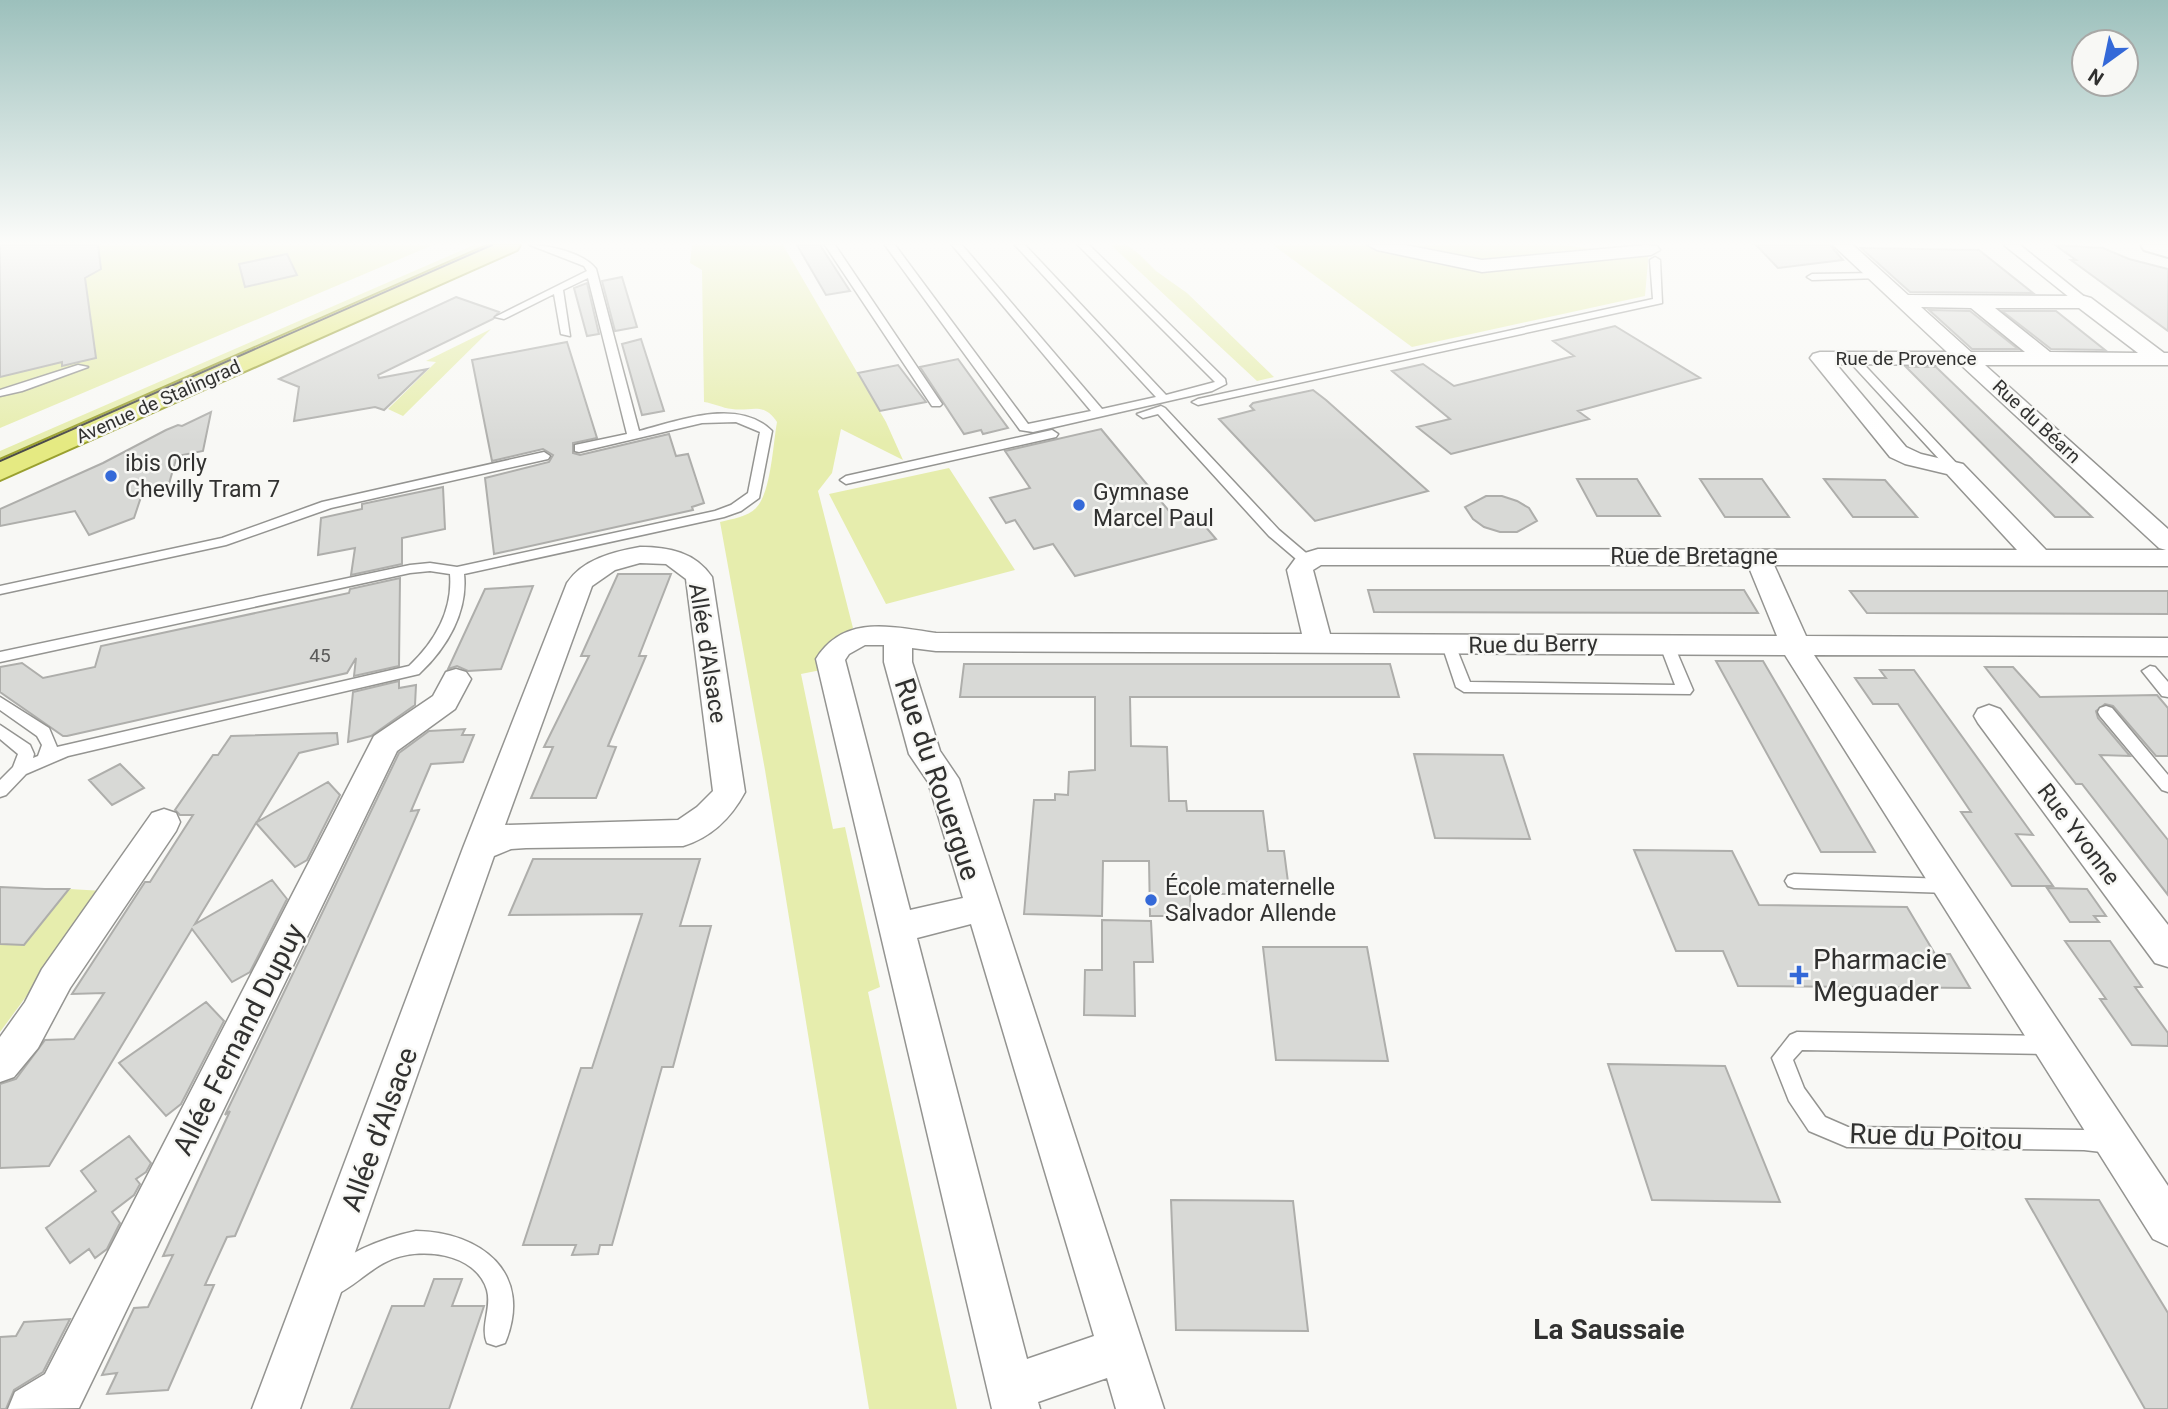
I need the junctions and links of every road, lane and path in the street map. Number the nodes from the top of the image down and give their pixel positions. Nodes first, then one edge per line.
1 (313, 311) edge
2 (361, 311) edge
3 (512, 311) edge
4 (562, 311) edge
5 (602, 311) edge
6 (874, 311) edge
7 (938, 311) edge
8 (1013, 311) edge
9 (1079, 311) edge
10 (1150, 311) edge
11 (1612, 311) edge
12 (1915, 311) edge
13 (1987, 311) edge
14 (2096, 311) edge
15 (500, 317) dead end
16 (566, 334) dead end
17 (1852, 358) junction
18 (2044, 358) junction
19 (1967, 359) junction
20 (2165, 361) edge
21 (82, 367) dead end
22 (0, 395) edge
23 (936, 404) dead end
24 (1163, 405) junction
25 (1099, 413) junction
26 (634, 436) junction
27 (0, 446) edge
28 (579, 448) dead end
29 (544, 456) dead end
30 (1955, 470) junction
31 (0, 471) edge
32 (846, 480) dead end
33 (2168, 543) edge
34 (1758, 556) junction
35 (2038, 557) junction
36 (2168, 558) edge
37 (1307, 561) junction
38 (457, 571) junction
39 (0, 590) edge
40 (898, 638) junction
41 (1318, 642) junction
42 (1666, 643) junction
43 (1795, 644) junction
44 (1448, 645) junction
45 (2168, 647) edge
46 (0, 657) edge
47 (2150, 671) dead end
48 (456, 679) dead end
49 (2168, 692) edge
50 (0, 702) edge
51 (2106, 712) dead end
52 (1989, 716) dead end
53 (0, 731) edge
54 (45, 758) junction
55 (20, 770) junction
56 (2168, 786) edge
57 (0, 790) edge
58 (164, 822) dead end
59 (480, 848) junction
60 (1794, 881) dead end
61 (1950, 886) junction
62 (983, 907) junction
63 (897, 928) junction
64 (2168, 952) edge
65 (2052, 1045) junction
66 (0, 1064) edge
67 (2116, 1143) junction
68 (2168, 1224) edge
69 (320, 1294) junction
70 (496, 1334) dead end
71 (1122, 1350) junction
72 (1013, 1398) edge
73 (32, 1409) edge
74 (276, 1409) edge
75 (1140, 1409) edge

1 - 27 main road
2 - 31 main road, Avenue de Stalingrad
3 - 15 lane
4 - 16 lane
5 - 26 lane
6 - 23 lane
7 - 25 lane
8 - 25 lane
9 - 24 lane
10 - 24 lane
11 - 24 lane
12 - 19 street, Rue du Béarn
13 - 18 street
14 - 20 street
17 - 19 street, Rue de Provence
17 - 30 lane
17 - 30 street, Rue de Provence
18 - 19 street, Rue de Provence
18 - 20 street, Rue de Provence
19 - 33 street, Rue du Béarn
21 - 22 lane
24 - 25 lane
24 - 32 lane
24 - 37 lane
26 - 28 lane
26 - 38 lane
29 - 39 lane
30 - 35 street
34 - 35 street, Rue de Bretagne
34 - 37 street, Rue de Bretagne
34 - 43 street
35 - 36 street, Rue de Bretagne
37 - 41 street
38 - 46 lane
38 - 54 lane
40 - 41 street, Rue du Berry
40 - 62 street, Rue du Rouergue
40 - 63 street
41 - 44 street, Rue du Berry
42 - 43 street, Rue du Berry
42 - 44 street, Rue du Berry
42 - 44 lane
43 - 45 street, Rue du Berry
43 - 61 street
47 - 49 lane
48 - 73 street, Allée Fernand Dupuy
50 - 54 lane
51 - 56 lane
52 - 64 street, Rue Yvonne
53 - 55 lane
54 - 55 lane
55 - 57 lane
58 - 66 street
59 - 59 street, Allée d'Alsace
59 - 69 street, Allée d'Alsace
60 - 61 lane
61 - 65 street
62 - 63 street
62 - 71 street, Rue du Rouergue
63 - 72 street
65 - 67 street
65 - 67 lane, Rue du Poitou
67 - 68 street
69 - 70 lane
69 - 74 street, Allée d'Alsace
71 - 72 street
71 - 75 street, Rue du Rouergue

